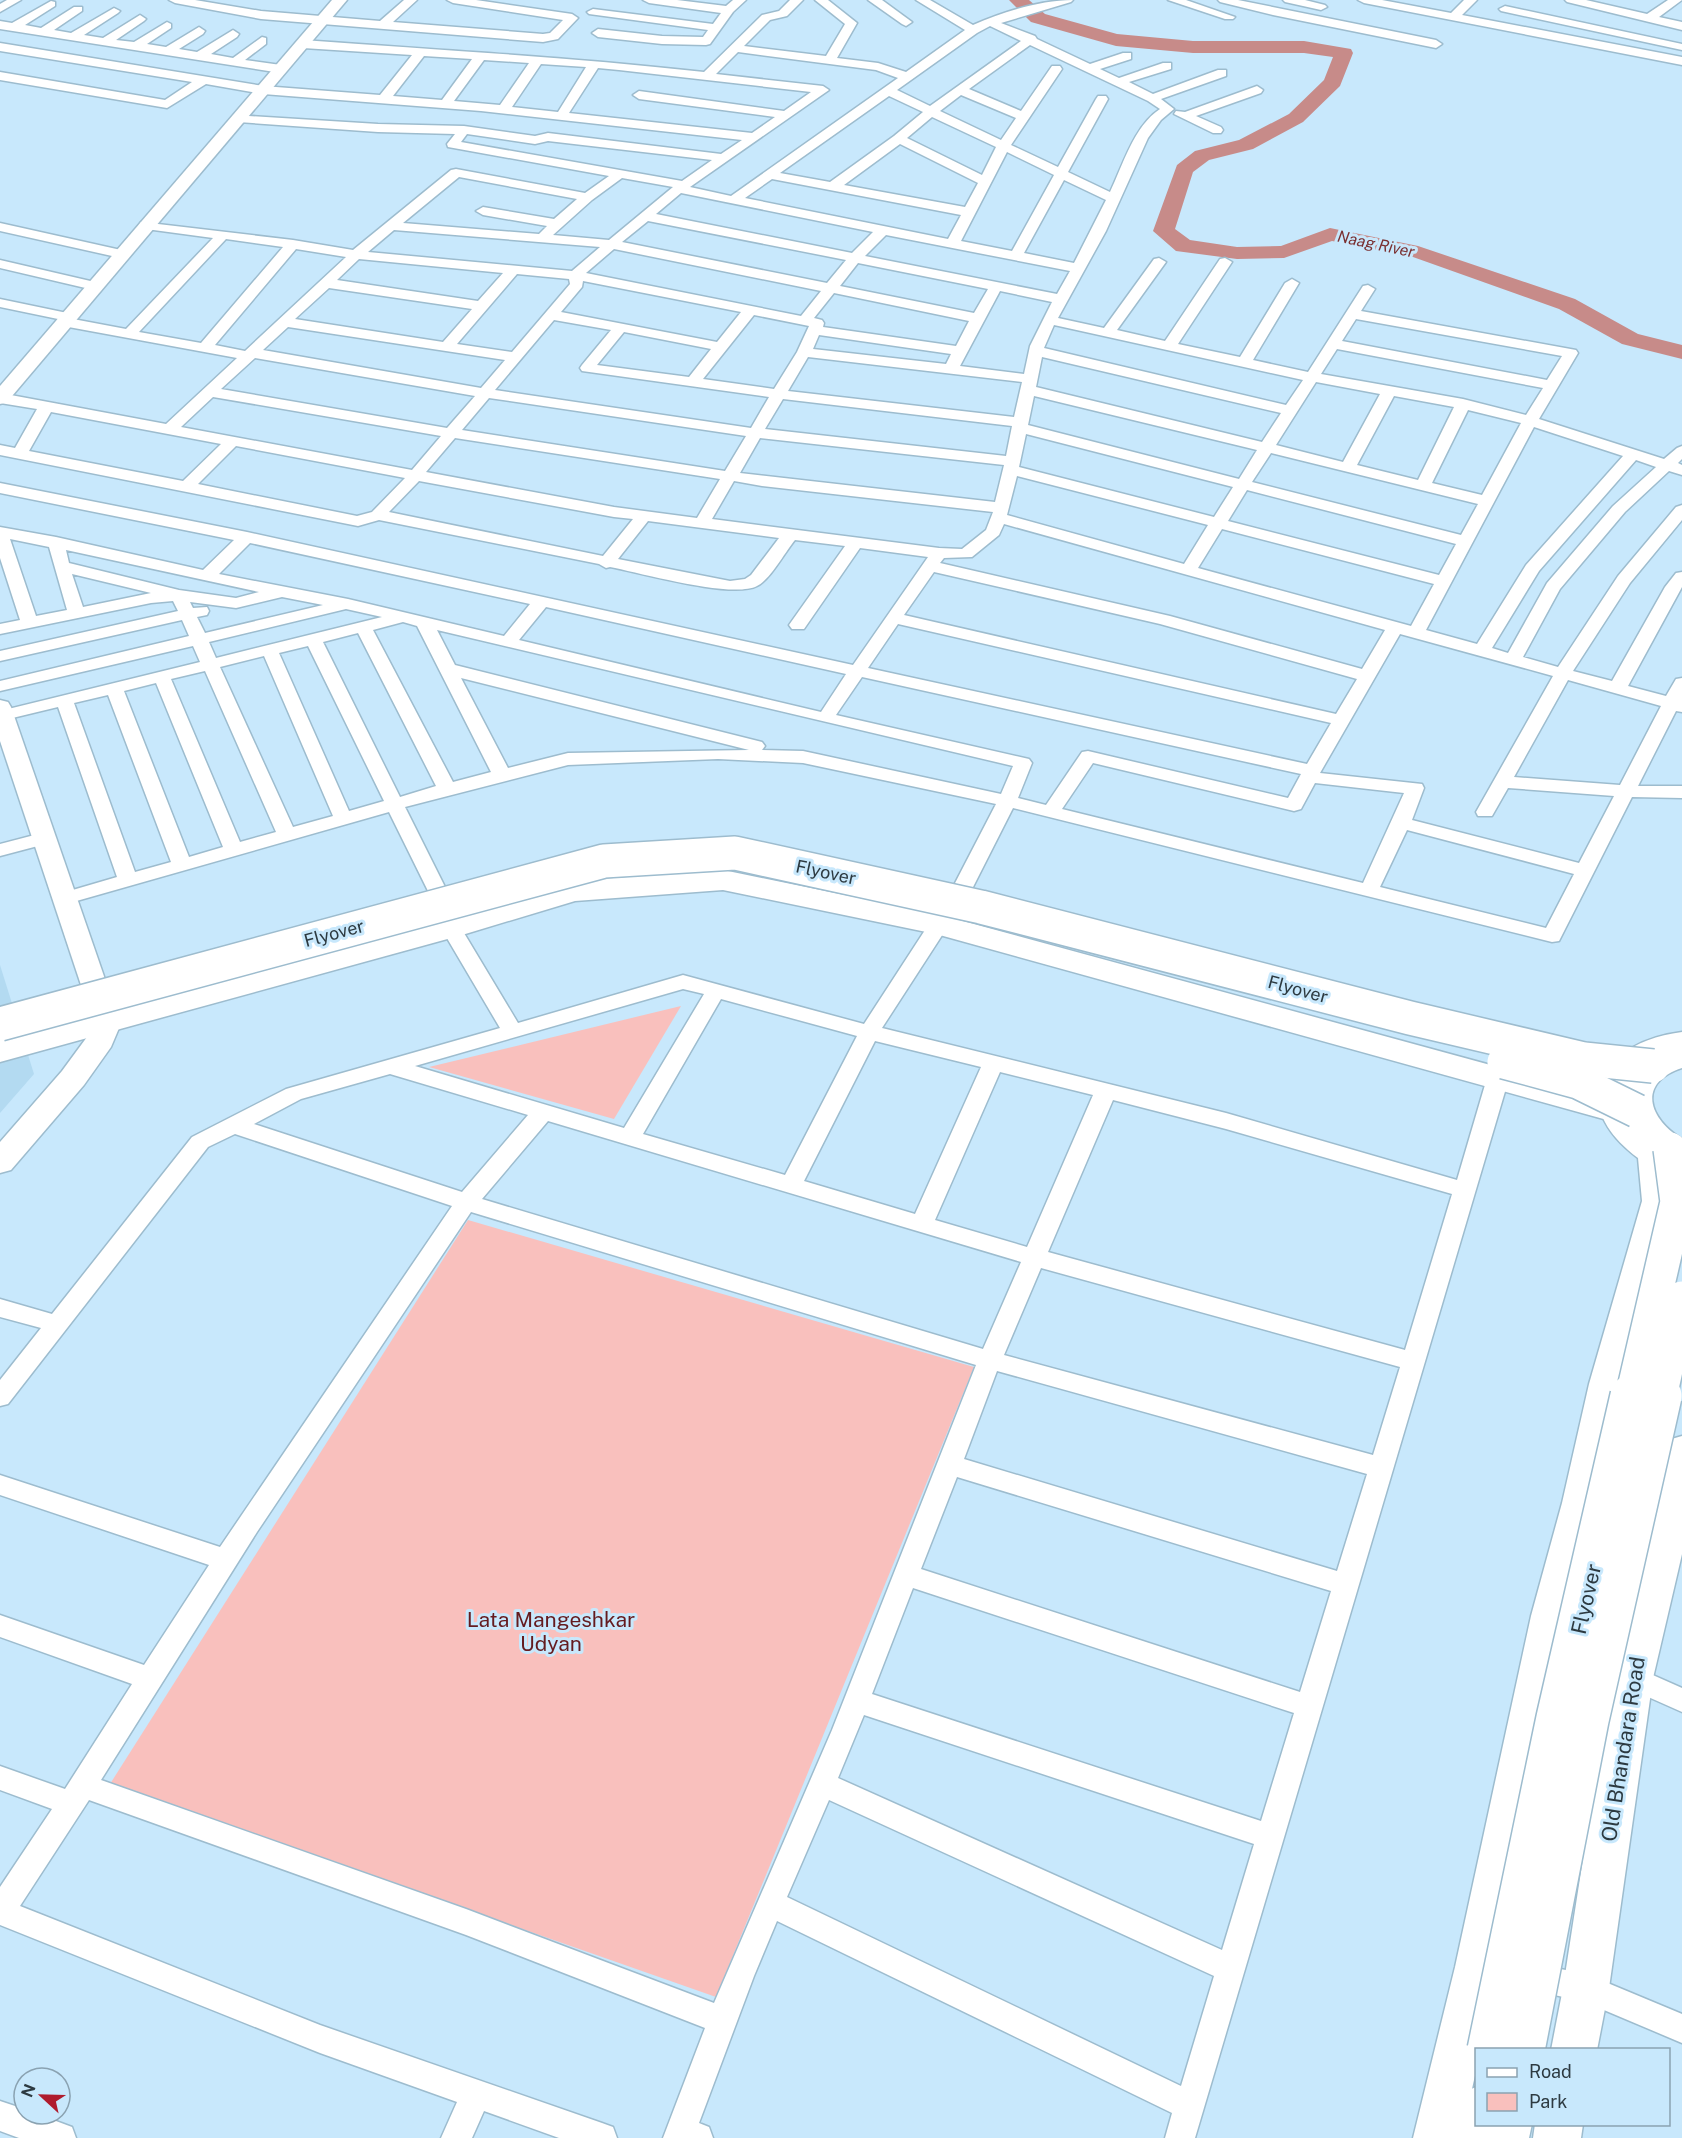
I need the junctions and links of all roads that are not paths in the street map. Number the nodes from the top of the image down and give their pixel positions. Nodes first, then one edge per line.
1 (15, 0) edge
2 (175, 0) edge
3 (274, 0) edge
4 (340, 0) edge
5 (411, 0) edge
6 (599, 0) edge
7 (649, 0) edge
8 (740, 0) edge
9 (797, 0) edge
10 (821, 0) edge
11 (874, 0) edge
12 (1067, 0) edge
13 (1174, 0) edge
14 (1224, 0) edge
15 (1289, 0) edge
16 (1364, 0) edge
17 (1427, 0) edge
18 (1471, 0) edge
19 (1515, 0) edge
20 (1676, 0) edge
21 (459, 1) edge
22 (927, 1) edge
23 (205, 2) edge
24 (680, 2) edge
25 (1382, 2) edge
26 (1644, 2) dead end
27 (1246, 3) edge
28 (51, 4) dead end
29 (1332, 4) edge
30 (1568, 4) edge
31 (1665, 7) junction
32 (0, 9) edge
33 (78, 9) dead end
34 (1505, 9) junction
35 (514, 10) junction
36 (729, 10) junction
37 (1416, 10) junction
38 (114, 11) dead end
39 (1682, 11) edge
40 (593, 12) junction
41 (261, 15) junction
42 (1454, 17) junction
43 (572, 18) junction
44 (1649, 18) junction
45 (140, 19) dead end
46 (324, 20) junction
47 (1317, 20) junction
48 (906, 22) dead end
49 (990, 22) junction
50 (1491, 24) junction
51 (0, 25) edge
52 (382, 25) junction
53 (167, 26) dead end
54 (1682, 26) edge
55 (14, 27) junction
56 (716, 28) junction
57 (973, 30) junction
58 (199, 31) dead end
59 (438, 31) junction
60 (43, 32) junction
61 (1305, 32) dead end
62 (598, 33) dead end
63 (1682, 33) edge
64 (233, 34) dead end
65 (493, 35) junction
66 (74, 36) junction
67 (1031, 39) junction
68 (679, 40) junction
69 (106, 41) junction
70 (262, 41) dead end
71 (303, 44) junction
72 (1436, 44) dead end
73 (137, 46) junction
74 (1681, 46) edge
75 (0, 47) edge
76 (735, 48) junction
77 (169, 51) junction
78 (421, 52) junction
79 (200, 56) junction
80 (1127, 56) dead end
81 (61, 57) junction
82 (480, 57) junction
83 (537, 60) junction
84 (1676, 60) edge
85 (829, 61) junction
86 (235, 62) junction
87 (594, 64) junction
88 (1167, 66) dead end
89 (1090, 68) junction
90 (281, 69) junction
91 (1056, 69) dead end
92 (653, 70) junction
93 (1222, 73) dead end
94 (0, 76) edge
95 (707, 76) junction
96 (909, 77) junction
97 (26, 79) junction
98 (204, 80) junction
99 (1118, 82) junction
100 (263, 90) junction
101 (960, 90) junction
102 (1257, 90) dead end
103 (889, 91) junction
104 (1152, 98) junction
105 (384, 99) junction
106 (1102, 99) dead end
107 (446, 104) junction
108 (504, 109) junction
109 (630, 109) junction
110 (1168, 109) junction
111 (931, 111) junction
112 (786, 115) junction
113 (561, 116) junction
114 (1185, 116) junction
115 (1023, 117) junction
116 (238, 118) junction
117 (464, 130) junction
118 (1217, 130) dead end
119 (754, 137) junction
120 (899, 139) junction
121 (1004, 145) junction
122 (724, 158) junction
123 (620, 174) junction
124 (1062, 174) junction
125 (769, 175) junction
126 (984, 182) junction
127 (511, 183) junction
128 (681, 187) junction
129 (832, 187) junction
130 (587, 197) junction
131 (1114, 199) junction
132 (734, 200) junction
133 (483, 211) junction
134 (969, 212) junction
135 (645, 216) junction
136 (556, 224) junction
137 (146, 225) junction
138 (392, 226) junction
139 (1, 228) edge
140 (883, 230) junction
141 (456, 232) junction
142 (223, 235) junction
143 (541, 238) junction
144 (953, 243) junction
145 (293, 244) junction
146 (610, 244) junction
147 (121, 254) junction
148 (356, 255) junction
149 (1016, 256) junction
150 (855, 258) junction
151 (1159, 262) dead end
152 (1225, 262) dead end
153 (0, 264) edge
154 (1078, 268) junction
155 (513, 270) junction
156 (575, 276) junction
157 (327, 283) junction
158 (1292, 283) dead end
159 (94, 286) junction
160 (996, 286) junction
161 (1368, 288) dead end
162 (831, 289) junction
163 (1061, 299) junction
164 (0, 303) edge
165 (482, 306) junction
166 (750, 310) junction
167 (1352, 314) junction
168 (550, 315) junction
169 (978, 318) junction
170 (65, 319) junction
171 (1049, 320) junction
172 (284, 322) junction
173 (810, 325) junction
174 (621, 327) junction
175 (130, 333) junction
176 (1108, 333) junction
177 (1333, 344) junction
178 (1170, 345) junction
179 (446, 347) junction
180 (721, 347) junction
181 (205, 348) junction
182 (959, 351) junction
183 (1036, 351) junction
184 (804, 352) junction
185 (250, 354) junction
186 (514, 357) junction
187 (1244, 362) junction
188 (950, 370) junction
189 (1311, 377) junction
190 (692, 383) junction
191 (1030, 385) junction
192 (1552, 385) junction
193 (1389, 391) junction
194 (210, 392) junction
195 (484, 393) junction
196 (777, 394) junction
197 (0, 398) edge
198 (1463, 404) junction
199 (46, 407) junction
200 (1290, 411) junction
201 (1530, 422) junction
202 (1021, 426) junction
203 (168, 431) junction
204 (755, 433) junction
205 (450, 434) junction
206 (232, 442) junction
207 (1267, 447) junction
208 (0, 450) edge
209 (1682, 451) edge
210 (20, 454) junction
211 (1633, 454) junction
212 (1012, 465) junction
213 (1348, 467) junction
214 (1675, 467) edge
215 (415, 476) junction
216 (731, 476) junction
217 (1242, 485) junction
218 (1423, 486) junction
219 (186, 487) junction
220 (0, 488) edge
221 (1486, 501) junction
222 (1682, 510) edge
223 (1000, 513) junction
224 (378, 515) junction
225 (644, 516) junction
226 (701, 524) junction
227 (1217, 524) junction
228 (0, 532) edge
229 (789, 536) junction
230 (247, 537) junction
231 (1465, 541) junction
232 (56, 542) junction
233 (855, 543) junction
234 (934, 560) junction
235 (606, 563) junction
236 (61, 566) junction
237 (1188, 570) junction
238 (208, 575) junction
239 (1682, 577) edge
240 (1443, 580) junction
241 (280, 592) junction
242 (179, 595) junction
243 (542, 601) junction
244 (236, 603) junction
245 (348, 604) junction
246 (76, 613) junction
247 (189, 614) junction
248 (404, 617) junction
249 (894, 618) junction
250 (424, 622) junction
251 (30, 623) junction
252 (798, 625) dead end
253 (363, 627) junction
254 (1395, 627) junction
255 (0, 629) edge
256 (1416, 633) junction
257 (198, 638) junction
258 (313, 638) junction
259 (508, 642) junction
260 (269, 649) junction
261 (1482, 651) junction
262 (0, 656) edge
263 (1513, 660) junction
264 (210, 663) junction
265 (448, 669) junction
266 (857, 671) junction
267 (1563, 674) junction
268 (161, 675) junction
269 (1367, 676) junction
270 (1682, 683) edge
271 (0, 686) edge
272 (114, 687) junction
273 (1617, 689) junction
274 (64, 700) junction
275 (1676, 705) edge
276 (1, 713) edge
277 (825, 718) junction
278 (1341, 720) junction
279 (796, 756) junction
280 (1310, 774) junction
281 (502, 775) junction
282 (1502, 782) junction
283 (447, 789) junction
284 (1627, 791) junction
285 (1682, 792) edge
286 (1007, 801) junction
287 (395, 804) junction
288 (1051, 812) junction
289 (1485, 812) dead end
290 (343, 818) junction
291 (1401, 823) junction
292 (287, 834) junction
293 (46, 838) junction
294 (233, 849) junction
295 (0, 850) edge
296 (182, 864) junction
297 (1585, 871) junction
298 (128, 880) junction
299 (962, 889) junction
300 (1368, 892) junction
301 (438, 893) junction
302 (66, 898) junction
303 (937, 924) junction
304 (451, 928) junction
305 (109, 984) junction
306 (716, 991) junction
307 (0, 1013) edge
308 (0, 1024) edge
309 (96, 1024) junction
310 (513, 1032) junction
311 (869, 1032) junction
312 (0, 1040) edge
313 (1669, 1050) edge
314 (0, 1052) edge
315 (993, 1063) junction
316 (392, 1067) junction
317 (1498, 1078) junction
318 (1106, 1091) junction
319 (1627, 1111) junction
320 (543, 1112) junction
321 (233, 1125) junction
322 (0, 1134) edge
323 (630, 1137) junction
324 (1672, 1156) edge
325 (0, 1162) edge
326 (791, 1185) junction
327 (1465, 1190) junction
328 (466, 1202) junction
329 (922, 1224) junction
330 (1034, 1257) junction
331 (1682, 1298) edge
332 (0, 1308) edge
333 (57, 1324) junction
334 (990, 1360) junction
335 (1413, 1361) junction
336 (0, 1396) edge
337 (1682, 1451) edge
338 (948, 1464) junction
339 (1382, 1468) junction
340 (0, 1485) edge
341 (1582, 1503) junction
342 (1675, 1528) edge
343 (226, 1560) junction
344 (907, 1575) junction
345 (1347, 1585) junction
346 (0, 1626) edge
347 (1545, 1650) junction
348 (1632, 1678) junction
349 (150, 1679) junction
350 (1682, 1700) edge
351 (856, 1701) junction
352 (1310, 1707) junction
353 (0, 1778) edge
354 (822, 1784) junction
355 (77, 1795) junction
356 (1271, 1837) junction
357 (770, 1903) junction
358 (1478, 1967) junction
359 (1231, 1969) junction
360 (1586, 1988) junction
361 (722, 2020) junction
362 (1682, 2029) edge
363 (1489, 2048) edge
364 (1523, 2048) edge
365 (1574, 2048) edge
366 (477, 2093) junction
367 (1190, 2106) junction
368 (0, 2116) edge
369 (1475, 2117) edge
370 (685, 2136) edge
371 (61, 2138) edge
372 (456, 2138) edge
373 (602, 2138) edge
374 (1180, 2138) edge
375 (1437, 2138) edge
376 (1471, 2138) edge

1 - 32 street
2 - 23 street
3 - 41 street
4 - 46 street
5 - 52 street
6 - 40 street
7 - 24 street
8 - 36 street
9 - 76 street
10 - 85 street
11 - 48 street
12 - 49 street
13 - 27 street
14 - 27 street
15 - 29 street
16 - 25 street
17 - 37 street
18 - 42 street
19 - 34 street
20 - 31 street
21 - 35 street
21 - 59 street
22 - 57 street
23 - 41 street
24 - 36 street
25 - 37 street
26 - 31 street
27 - 47 street
28 - 55 street
29 - 47 street
30 - 44 street
30 - 63 street
31 - 39 street
31 - 44 street
33 - 60 street
34 - 50 street
34 - 74 street
35 - 43 street
35 - 65 street
36 - 56 street
37 - 42 street
38 - 66 street
40 - 43 street
40 - 56 street
41 - 46 street
42 - 50 street
43 - 65 street
44 - 54 street
45 - 69 street
46 - 52 street
46 - 71 street
47 - 61 street
47 - 72 street
49 - 57 street
49 - 67 street
50 - 84 street
51 - 55 street
52 - 59 street
53 - 73 street
55 - 60 street
56 - 68 street
57 - 96 street
58 - 77 street
59 - 65 street
60 - 66 street
62 - 68 street
64 - 79 street
66 - 69 street
67 - 89 street
67 - 101 street
68 - 92 street
69 - 73 street
70 - 86 street
71 - 78 street
71 - 90 street
73 - 77 street
74 - 84 street
75 - 81 street
76 - 85 street
76 - 95 street
77 - 79 street
78 - 82 street
78 - 105 street
79 - 86 street
80 - 89 street
81 - 97 street
81 - 98 street
82 - 83 street
82 - 107 street
83 - 87 street
83 - 108 street
85 - 96 street
86 - 90 street
87 - 92 street
87 - 113 street
88 - 99 street
89 - 99 street
90 - 100 street
91 - 115 street
92 - 95 street
92 - 109 street
93 - 104 street
94 - 97 street
95 - 112 street
96 - 103 street
97 - 98 street
98 - 100 street
99 - 104 street
100 - 105 street
100 - 116 street
101 - 111 street
101 - 115 street
102 - 114 street
103 - 111 street
103 - 125 street
104 - 110 street
105 - 107 street
106 - 124 street
107 - 108 street
108 - 113 street
109 - 112 street
109 - 113 street
109 - 119 street
110 - 114 street
110 - 131 street
111 - 120 street
111 - 121 street
112 - 119 street
114 - 118 street
115 - 121 street
116 - 117 street
116 - 137 street
117 - 122 street
117 - 123 street
119 - 122 street
120 - 126 street
120 - 129 street
121 - 124 street
121 - 126 street
122 - 128 street
123 - 128 street
123 - 130 street
124 - 131 street
124 - 149 street
125 - 129 street
125 - 132 street
126 - 134 street
127 - 130 street
127 - 133 street
127 - 138 street
128 - 132 street
128 - 135 street
129 - 134 street
130 - 136 street
131 - 154 street
132 - 140 street
133 - 136 street
133 - 141 street
134 - 144 street
135 - 146 street
135 - 150 street
136 - 143 street
137 - 142 street
137 - 147 street
138 - 141 street
138 - 148 street
139 - 147 street
140 - 144 street
140 - 150 street
141 - 143 street
142 - 145 street
142 - 175 street
143 - 146 street
144 - 149 street
145 - 148 street
145 - 181 street
146 - 156 street
146 - 162 street
147 - 159 street
148 - 155 street
148 - 157 street
149 - 154 street
150 - 160 street
150 - 162 street
151 - 176 street
152 - 178 street
153 - 159 street
154 - 163 street
155 - 156 street
155 - 165 street
156 - 166 street
156 - 168 street
157 - 165 street
157 - 172 street
158 - 187 street
159 - 170 street
160 - 163 street
160 - 169 street
161 - 167 street
162 - 169 street
162 - 173 street
163 - 171 street
164 - 170 street
165 - 179 street
166 - 173 street
166 - 180 street
167 - 177 street
167 - 192 street
168 - 174 street
168 - 186 street
169 - 182 street
170 - 175 street
170 - 197 street
171 - 176 street
171 - 183 street
172 - 179 street
172 - 185 street
173 - 182 street
173 - 184 street
174 - 180 street
174 - 190 street
175 - 181 street
176 - 178 street
177 - 189 street
177 - 192 street
178 - 187 street
179 - 186 street
180 - 190 street
181 - 185 street
182 - 188 street
183 - 191 street
183 - 200 street
184 - 188 street
184 - 196 street
185 - 194 street
185 - 195 street
186 - 195 street
187 - 189 street
188 - 191 street
189 - 193 street
189 - 200 street
190 - 196 street
191 - 202 street
191 - 207 street
192 - 201 street
193 - 198 street
193 - 213 street
194 - 203 street
194 - 205 street
195 - 204 street
195 - 205 street
196 - 202 street
196 - 204 street
197 - 199 street
198 - 201 street
198 - 218 street
199 - 203 street
199 - 210 street
200 - 207 street
201 - 211 street
201 - 221 street
202 - 212 street
202 - 217 street
203 - 206 street
204 - 212 street
204 - 216 street
205 - 215 street
205 - 216 street
206 - 215 street
206 - 219 street
207 - 213 street
207 - 217 street
208 - 210 street
209 - 214 street
210 - 219 street
211 - 214 street
211 - 261 street
212 - 223 street
212 - 227 street
213 - 218 street
214 - 263 street
215 - 224 street
215 - 225 street
216 - 223 street
216 - 226 street
217 - 227 street
217 - 231 street
218 - 221 street
219 - 224 street
220 - 230 street
221 - 231 street
222 - 267 street
223 - 234 street
223 - 237 street
224 - 235 street
225 - 226 street
225 - 235 street
226 - 229 street
227 - 237 street
227 - 240 street
228 - 232 street
228 - 251 street
229 - 233 street
229 - 235 street
230 - 238 street
230 - 243 street
231 - 240 street
232 - 236 street
232 - 238 street
233 - 234 street
233 - 252 street
234 - 249 street
234 - 269 street
236 - 242 street
236 - 246 street
237 - 254 street
238 - 241 street
239 - 273 street
240 - 256 street
241 - 244 street
241 - 245 street
242 - 244 street
242 - 246 street
242 - 247 street
243 - 259 street
243 - 266 street
244 - 247 street
245 - 248 street
245 - 257 street
246 - 251 street
247 - 257 street
247 - 262 street
248 - 250 street
248 - 253 street
249 - 266 street
249 - 278 street
250 - 259 street
250 - 265 street
251 - 255 street
253 - 258 street
253 - 283 street
254 - 256 street
254 - 269 street
256 - 261 street
257 - 264 street
257 - 271 street
258 - 260 street
258 - 287 street
259 - 277 street
260 - 264 street
260 - 290 street
261 - 263 street
263 - 267 street
264 - 268 street
264 - 292 street
265 - 279 street
265 - 281 street
266 - 277 street
266 - 280 street
267 - 273 street
267 - 282 street
268 - 272 street
268 - 294 street
269 - 278 street
270 - 275 street
272 - 274 street
272 - 296 street
273 - 275 street
274 - 276 street
274 - 298 street
275 - 284 street
276 - 293 street
277 - 286 street
278 - 280 street
279 - 281 street
279 - 286 street
280 - 288 street
280 - 291 street
281 - 283 street
282 - 284 street
282 - 289 street
283 - 287 street
284 - 285 street
284 - 297 street
286 - 288 street
286 - 299 street
287 - 290 street
287 - 301 street
288 - 300 street
290 - 292 street
291 - 297 street
291 - 300 street
292 - 294 street
293 - 295 street
293 - 302 street
294 - 296 street
296 - 298 street
297 - 300 street
298 - 302 street
299 - 301 main road
299 - 303 street
299 - 313 main road
301 - 305 main road
302 - 305 street
303 - 304 main road
303 - 311 street
303 - 317 main road
304 - 309 main road
304 - 310 street
305 - 307 main road
305 - 309 main road
306 - 310 street
306 - 311 street
306 - 323 street
308 - 313 main road, Flyover, bridge
309 - 314 main road
309 - 322 main road
309 - 325 main road
310 - 316 street
311 - 315 street
311 - 326 street
312 - 319 main road, Flyover, bridge
313 - 319 main road
315 - 318 street
315 - 329 street
316 - 320 street
316 - 321 street
317 - 319 main road
317 - 327 street
318 - 327 street
318 - 330 street
319 - 324 main road, Flyover
320 - 323 street
320 - 328 street
321 - 328 street
321 - 333 street
323 - 326 street
324 - 341 main road
324 - 363 main road, Flyover, bridge
326 - 329 street
327 - 335 street
328 - 334 street
328 - 343 street
329 - 330 street
330 - 334 street
330 - 335 street
331 - 364 main road, Flyover, bridge
332 - 333 street
333 - 336 street
334 - 338 street
334 - 339 street
335 - 339 street
337 - 342 main road, Old Bhandara Road
338 - 344 street
338 - 345 street
339 - 345 street
340 - 343 street
341 - 342 street
341 - 347 main road
342 - 348 main road, Old Bhandara Road
343 - 349 street
344 - 351 street
344 - 352 street
345 - 352 street
346 - 349 street
347 - 348 street
347 - 358 main road
348 - 350 street
348 - 360 main road, Old Bhandara Road
349 - 355 street
351 - 354 street
351 - 356 street
352 - 356 street
353 - 355 street
354 - 357 street
354 - 359 street
355 - 361 street
355 - 366 street
356 - 359 street
357 - 361 street
357 - 367 street
358 - 360 street
358 - 375 main road
359 - 367 street
360 - 362 street
360 - 365 main road, Old Bhandara Road
361 - 370 street
366 - 372 street
366 - 373 street
367 - 374 street
368 - 371 street
369 - 376 main road

